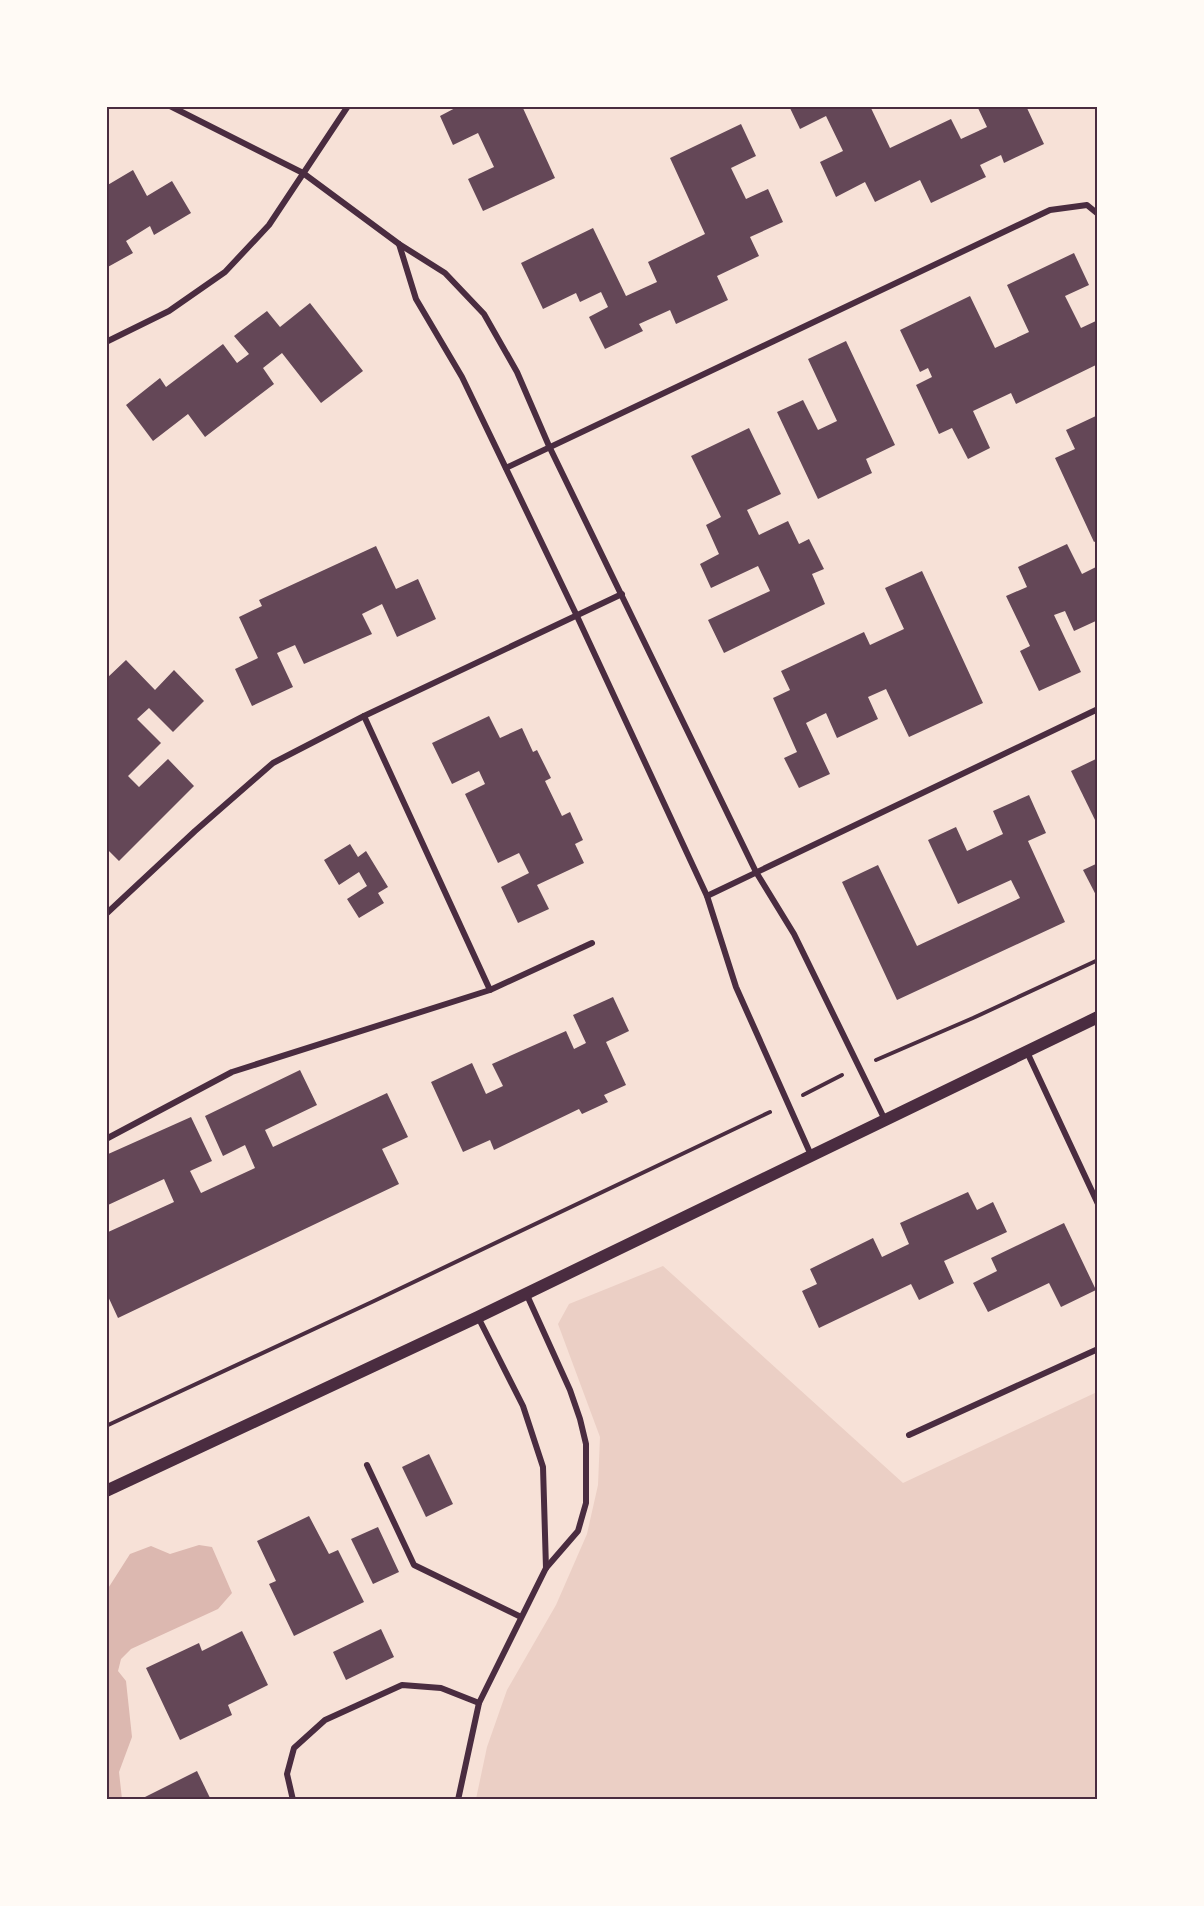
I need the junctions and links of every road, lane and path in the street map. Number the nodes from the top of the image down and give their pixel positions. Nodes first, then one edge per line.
1 (170, 106) edge
2 (348, 106) edge
3 (303, 173) junction
4 (1098, 214) edge
5 (399, 244) junction
6 (106, 342) edge
7 (549, 446) junction
8 (506, 468) junction
9 (622, 594) junction
10 (576, 614) junction
11 (1098, 708) edge
12 (364, 716) junction
13 (756, 872) junction
14 (707, 896) junction
15 (106, 914) edge
16 (592, 943) dead end
17 (1098, 960) edge
18 (490, 990) junction
19 (1098, 1017) edge
20 (1027, 1051) junction
21 (892, 1053) dead end
22 (835, 1079) dead end
23 (811, 1091) dead end
24 (766, 1114) dead end
25 (885, 1120) junction
26 (106, 1139) edge
27 (811, 1155) junction
28 (1098, 1204) edge
29 (526, 1293) junction
30 (478, 1317) junction
31 (1098, 1349) edge
32 (106, 1426) edge
33 (909, 1435) dead end
34 (367, 1465) dead end
35 (106, 1491) edge
36 (546, 1568) junction
37 (521, 1617) junction
38 (479, 1703) junction
39 (293, 1800) edge
40 (458, 1800) edge

1 - 3 street
2 - 3 street
3 - 5 street
3 - 6 street
4 - 7 street
5 - 7 street
5 - 8 street
7 - 8 street
7 - 9 street
8 - 10 street
9 - 10 street
9 - 13 street
10 - 12 street
10 - 14 street
11 - 13 street
12 - 15 street
12 - 18 street
13 - 14 street
13 - 25 street
14 - 27 street
16 - 18 street
17 - 21 path
18 - 26 street
19 - 20 main road
20 - 25 main road
20 - 28 street
22 - 23 path
24 - 32 path
25 - 27 main road
27 - 29 main road
29 - 30 main road
29 - 36 street
30 - 35 main road
30 - 36 street
31 - 33 street
34 - 37 street
36 - 37 street
37 - 38 street
38 - 39 street
38 - 40 street

